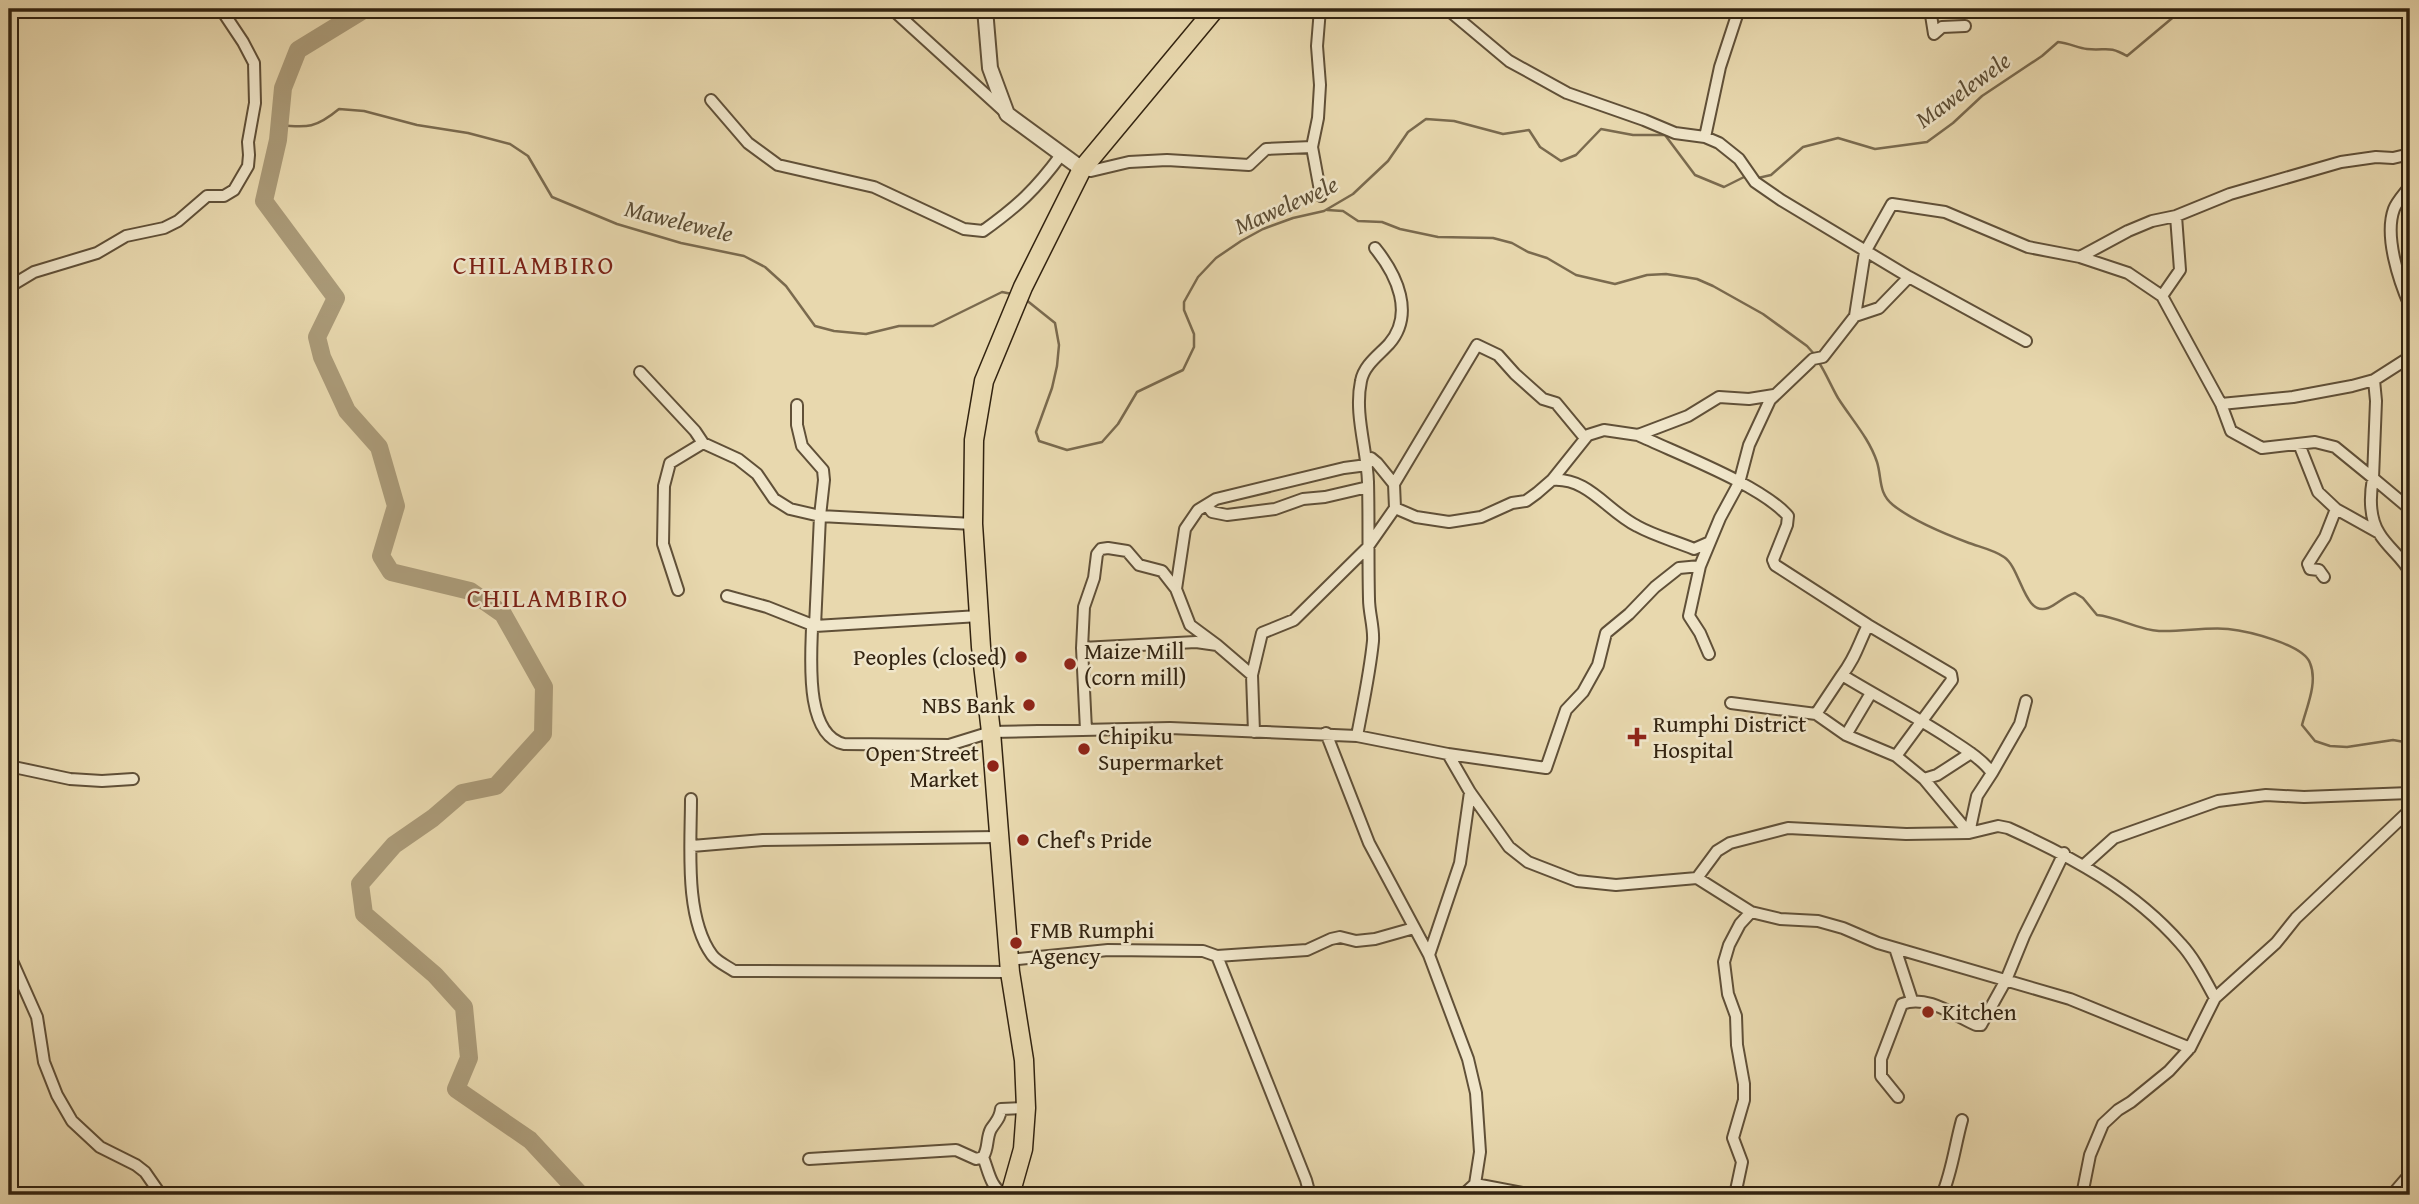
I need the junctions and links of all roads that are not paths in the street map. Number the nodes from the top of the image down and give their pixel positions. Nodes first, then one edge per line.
1 (221, 9) edge
2 (892, 9) edge
3 (985, 9) edge
4 (1215, 9) edge
5 (1320, 9) edge
6 (1447, 9) edge
7 (1739, 9) edge
8 (1930, 9) edge
9 (1965, 26) dead end
10 (711, 100) dead end
11 (1007, 114) junction
12 (1705, 137) junction
13 (1312, 147) junction
14 (2410, 154) edge
15 (1061, 155) junction
16 (1082, 169) junction
17 (2410, 186) edge
18 (1321, 196) dead end
19 (2176, 216) junction
20 (1375, 248) dead end
21 (1865, 252) junction
22 (2080, 257) junction
23 (1909, 277) junction
24 (9, 287) edge
25 (2162, 296) junction
26 (2410, 306) edge
27 (1855, 316) junction
28 (2026, 341) dead end
29 (2410, 357) edge
30 (640, 372) dead end
31 (2374, 380) junction
32 (1774, 395) junction
33 (2221, 404) junction
34 (797, 405) dead end
35 (1638, 435) junction
36 (1585, 438) junction
37 (704, 443) junction
38 (2299, 444) junction
39 (1367, 465) junction
40 (2373, 478) junction
41 (1552, 480) junction
42 (1740, 483) junction
43 (1394, 484) junction
44 (1368, 487) junction
45 (1207, 505) junction
46 (1395, 508) junction
47 (2336, 509) junction
48 (2410, 509) edge
49 (820, 516) junction
50 (973, 524) junction
51 (2379, 533) junction
52 (1710, 542) junction
53 (1367, 548) junction
54 (1700, 566) junction
55 (2410, 572) edge
56 (2324, 577) dead end
57 (1176, 589) junction
58 (678, 590) dead end
59 (727, 596) dead end
60 (979, 616) junction
61 (1868, 625) junction
62 (815, 626) junction
63 (1217, 645) junction
64 (1082, 648) junction
65 (1709, 654) dead end
66 (1252, 675) junction
67 (1842, 675) junction
68 (1871, 693) junction
69 (2026, 701) dead end
70 (1731, 703) dead end
71 (1816, 714) junction
72 (1923, 721) junction
73 (1086, 730) junction
74 (991, 732) junction
75 (1254, 733) junction
76 (1326, 733) junction
77 (1846, 735) junction
78 (1357, 736) junction
79 (1971, 753) junction
80 (1448, 754) junction
81 (1896, 756) junction
82 (9, 766) edge
83 (1992, 773) junction
84 (134, 779) dead end
85 (1924, 779) junction
86 (1471, 792) junction
87 (2410, 793) edge
88 (691, 799) dead end
89 (2410, 810) edge
90 (1969, 833) junction
91 (998, 837) junction
92 (692, 846) junction
93 (2064, 853) junction
94 (2084, 865) junction
95 (1698, 878) junction
96 (1752, 912) junction
97 (1414, 928) junction
98 (1895, 948) junction
99 (9, 954) edge
100 (1429, 955) junction
101 (1217, 956) junction
102 (1010, 966) junction
103 (2006, 980) junction
104 (2215, 998) junction
105 (1912, 1000) junction
106 (2190, 1048) junction
107 (1898, 1097) dead end
108 (1026, 1108) junction
109 (1962, 1120) dead end
110 (983, 1157) junction
111 (809, 1159) dead end
112 (2410, 1174) edge
113 (1475, 1184) junction
114 (161, 1195) edge
115 (1004, 1195) edge
116 (1010, 1195) edge
117 (1310, 1195) edge
118 (1463, 1195) edge
119 (1533, 1195) edge
120 (1735, 1195) edge
121 (1942, 1195) edge
122 (2082, 1195) edge
123 (2392, 1195) edge

1 - 24 street
2 - 11 street
3 - 11 street
4 - 16 main road
5 - 13 street
6 - 12 street
7 - 12 street
8 - 9 street
10 - 15 street
11 - 15 street
12 - 21 street
13 - 16 street
13 - 18 street
14 - 19 street
15 - 16 street
16 - 50 main road
17 - 26 street
19 - 22 street
19 - 25 street
20 - 39 street
21 - 22 street
21 - 23 street
21 - 27 street
22 - 25 street
23 - 27 street
23 - 28 street
25 - 33 street
27 - 32 street
29 - 31 street
30 - 37 street
31 - 33 street
31 - 40 street
32 - 35 street
32 - 42 street
33 - 38 street
34 - 49 street
35 - 36 street
35 - 42 street
36 - 41 street
36 - 43 street
37 - 49 street
37 - 58 street
38 - 40 street
38 - 47 street
39 - 43 street
39 - 44 street
39 - 45 street
40 - 48 street
40 - 51 street
41 - 46 street
41 - 52 street
42 - 52 street
42 - 61 street
43 - 46 street
44 - 45 street
44 - 53 street
45 - 57 street
46 - 53 street
47 - 51 street
47 - 56 street
49 - 50 street
49 - 62 street
50 - 60 main road
51 - 55 street
52 - 54 street
53 - 66 street
53 - 78 street
54 - 65 street
54 - 80 street
57 - 63 street
57 - 64 street
59 - 62 street
60 - 62 street
60 - 74 main road
61 - 67 street
61 - 72 street
62 - 74 street
63 - 64 street
63 - 66 street
64 - 73 street
66 - 75 street
67 - 68 street
67 - 71 street
68 - 72 street
68 - 77 street
69 - 83 street
70 - 71 street
71 - 77 street
72 - 79 street
72 - 81 street
73 - 74 street
73 - 75 street
74 - 91 main road
75 - 76 street
76 - 78 street
76 - 97 street
77 - 81 street
78 - 80 street
79 - 83 street
79 - 85 street
80 - 86 street
81 - 85 street
82 - 84 street
83 - 90 street
85 - 90 street
86 - 95 street
86 - 100 street
87 - 94 street
88 - 92 street
89 - 104 street
90 - 93 street
90 - 95 street
91 - 92 street
91 - 102 main road
92 - 102 street
93 - 94 street
93 - 103 street
94 - 104 street
95 - 96 street
96 - 98 street
96 - 120 street
97 - 100 street
97 - 101 street
98 - 103 street
98 - 105 street
99 - 114 street
100 - 113 street
101 - 102 street
101 - 117 street
102 - 108 main road
103 - 105 street
103 - 106 street
104 - 106 street
105 - 107 street
106 - 122 street
108 - 110 street
108 - 116 main road
109 - 121 street
110 - 111 street
110 - 115 street
112 - 123 street
113 - 118 street
113 - 119 street

